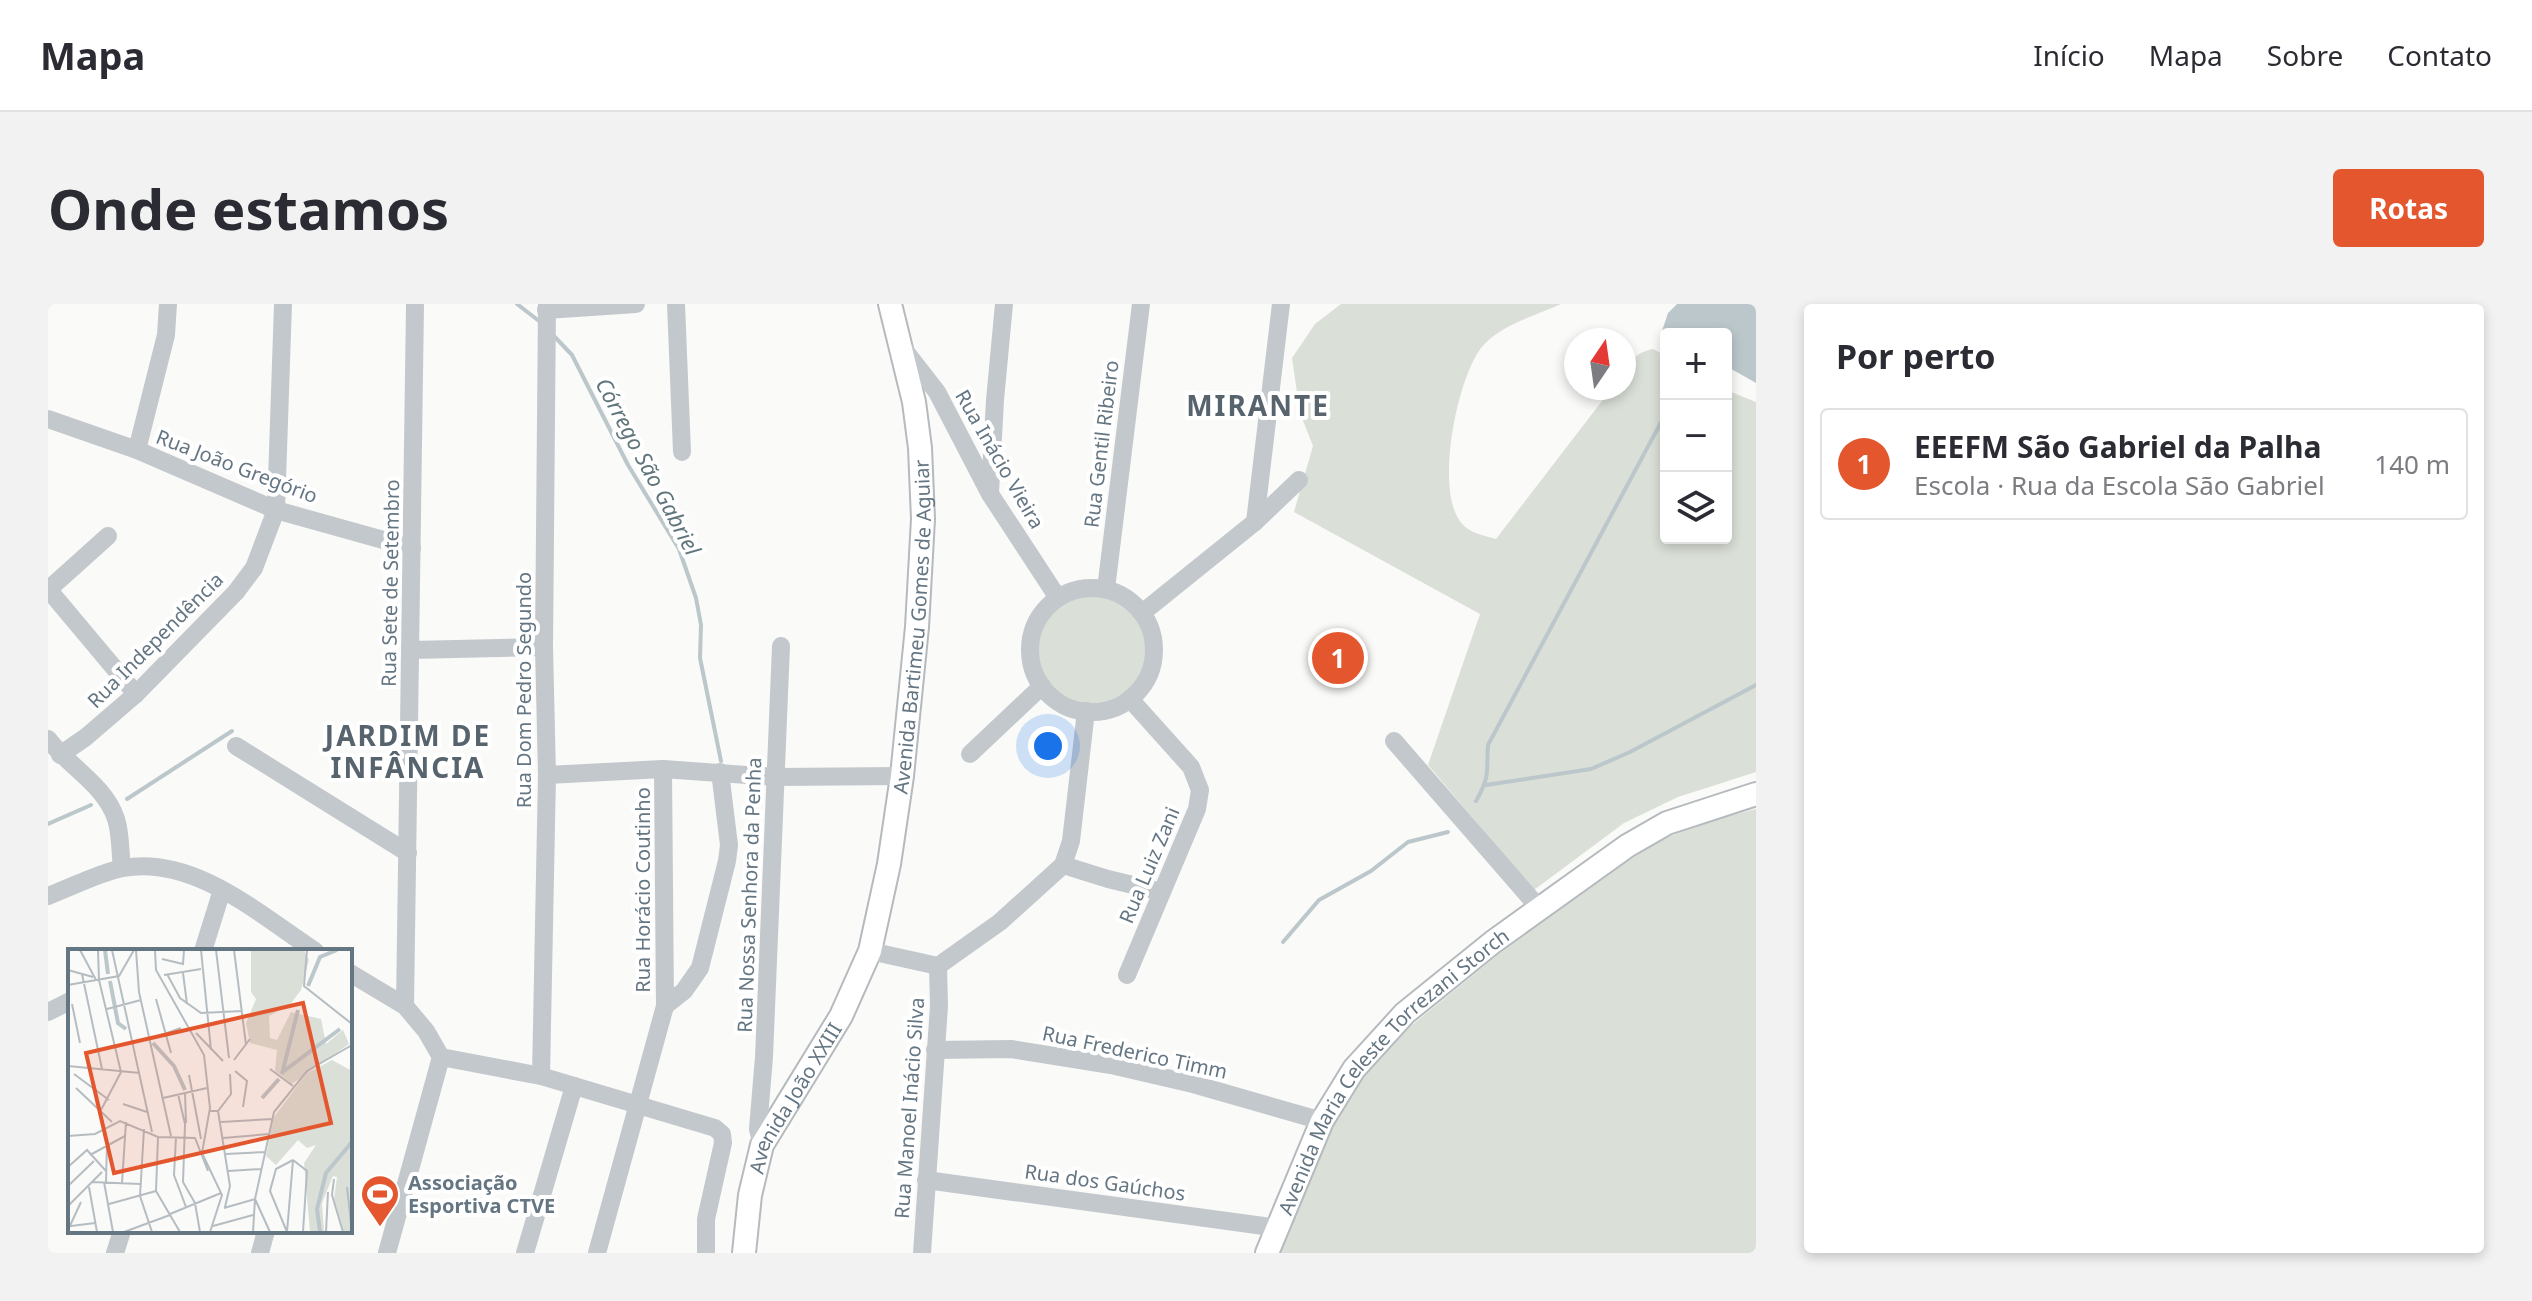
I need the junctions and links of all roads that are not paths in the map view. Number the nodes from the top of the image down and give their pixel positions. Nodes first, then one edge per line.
1 (168, 304) edge
2 (283, 304) edge
3 (415, 304) edge
4 (636, 304) edge
5 (676, 304) edge
6 (890, 304) edge
7 (1004, 304) edge
8 (1141, 304) edge
9 (1281, 304) edge
10 (546, 312) edge
11 (901, 345) junction
12 (48, 419) edge
13 (137, 450) junction
14 (682, 452) dead end
15 (1299, 480) dead end
16 (990, 494) junction
17 (276, 510) junction
18 (1255, 522) junction
19 (108, 536) dead end
20 (412, 548) junction
21 (48, 589) edge
22 (1106, 589) junction
23 (1058, 598) junction
24 (1142, 613) junction
25 (781, 646) dead end
26 (544, 647) junction
27 (411, 650) junction
28 (1042, 686) junction
29 (136, 694) junction
30 (1130, 699) junction
31 (1086, 711) junction
32 (48, 739) edge
33 (1394, 741) dead end
34 (236, 746) dead end
35 (970, 754) dead end
36 (60, 755) junction
37 (663, 769) junction
38 (720, 772) junction
39 (547, 775) junction
40 (902, 776) junction
41 (776, 777) junction
42 (1756, 794) edge
43 (408, 853) junction
44 (1063, 865) junction
45 (122, 868) junction
46 (222, 890) junction
47 (1162, 892) junction
48 (48, 896) edge
49 (1539, 908) junction
50 (204, 949) edge
51 (312, 949) edge
52 (870, 951) junction
53 (938, 966) junction
54 (352, 974) edge
55 (1127, 975) dead end
56 (68, 1002) edge
57 (405, 1006) junction
58 (665, 1006) junction
59 (49, 1015) edge
60 (935, 1050) junction
61 (441, 1057) junction
62 (541, 1076) junction
63 (574, 1086) junction
64 (640, 1103) junction
65 (1322, 1121) junction
66 (762, 1145) junction
67 (926, 1180) junction
68 (1278, 1228) junction
69 (121, 1233) edge
70 (265, 1233) edge
71 (115, 1253) edge
72 (260, 1253) edge
73 (387, 1253) edge
74 (525, 1253) edge
75 (597, 1253) edge
76 (706, 1253) edge
77 (744, 1253) edge
78 (922, 1253) edge
79 (1267, 1253) edge

1 - 13 street
2 - 17 street, Rua Independência
3 - 20 street, Rua Sete de Setembro
4 - 10 street
5 - 14 street
6 - 11 main road, Avenida Bartimeu Gomes de Aguiar
7 - 16 street
8 - 22 street, Rua Gentil Ribeiro
9 - 18 street
10 - 26 street, Rua Dom Pedro Segundo
11 - 16 street, Rua Inácio Vieira
11 - 40 main road, Avenida Bartimeu Gomes de Aguiar
12 - 13 street, Rua João Gregório
13 - 17 street, Rua João Gregório
15 - 18 street
16 - 23 street, Rua Inácio Vieira
17 - 20 street, Rua João Gregório
17 - 29 street, Rua Independência
18 - 24 street
19 - 21 street
20 - 27 street, Rua Sete de Setembro
21 - 29 street
22 - 23 street
22 - 24 street
23 - 28 street
24 - 30 street
25 - 41 street, Rua Nossa Senhora da Penha
26 - 27 street
26 - 39 street, Rua Dom Pedro Segundo
27 - 43 street, Rua Sete de Setembro
28 - 31 street
28 - 35 street
29 - 36 street, Rua Independência
30 - 31 street
30 - 47 street, Rua Luiz Zani
31 - 44 street
32 - 36 street
33 - 49 street
34 - 43 street
36 - 45 street
37 - 38 street
37 - 39 street
37 - 58 street, Rua Horácio Coutinho
38 - 41 street
38 - 58 street
39 - 62 street, Rua Dom Pedro Segundo
40 - 41 street
40 - 52 main road, Avenida Bartimeu Gomes de Aguiar
41 - 66 street, Rua Nossa Senhora da Penha
42 - 49 main road, Avenida Maria Celeste Torrezani Storch
43 - 57 street, Rua Sete de Setembro
44 - 47 street
44 - 53 street
45 - 46 street
45 - 48 street
46 - 50 street
46 - 51 street
47 - 55 street, Rua Luiz Zani
49 - 65 main road, Avenida Maria Celeste Torrezani Storch
52 - 53 street
52 - 66 main road, Avenida João XXIII
53 - 60 street, Rua Manoel Inácio Silva
54 - 57 street
56 - 59 street
57 - 61 street
58 - 64 street, Rua Horácio Coutinho
60 - 65 street, Rua Frederico Timm
60 - 67 street, Rua Manoel Inácio Silva
61 - 62 street
61 - 73 street
62 - 63 street
63 - 64 street
63 - 74 street
64 - 75 street, Rua Horácio Coutinho
64 - 76 street
65 - 68 main road, Avenida Maria Celeste Torrezani Storch
66 - 77 main road, Avenida João XXIII
67 - 68 street, Rua dos Gaúchos
67 - 78 street, Rua Manoel Inácio Silva
68 - 79 main road, Avenida Maria Celeste Torrezani Storch
69 - 71 street
70 - 72 street

